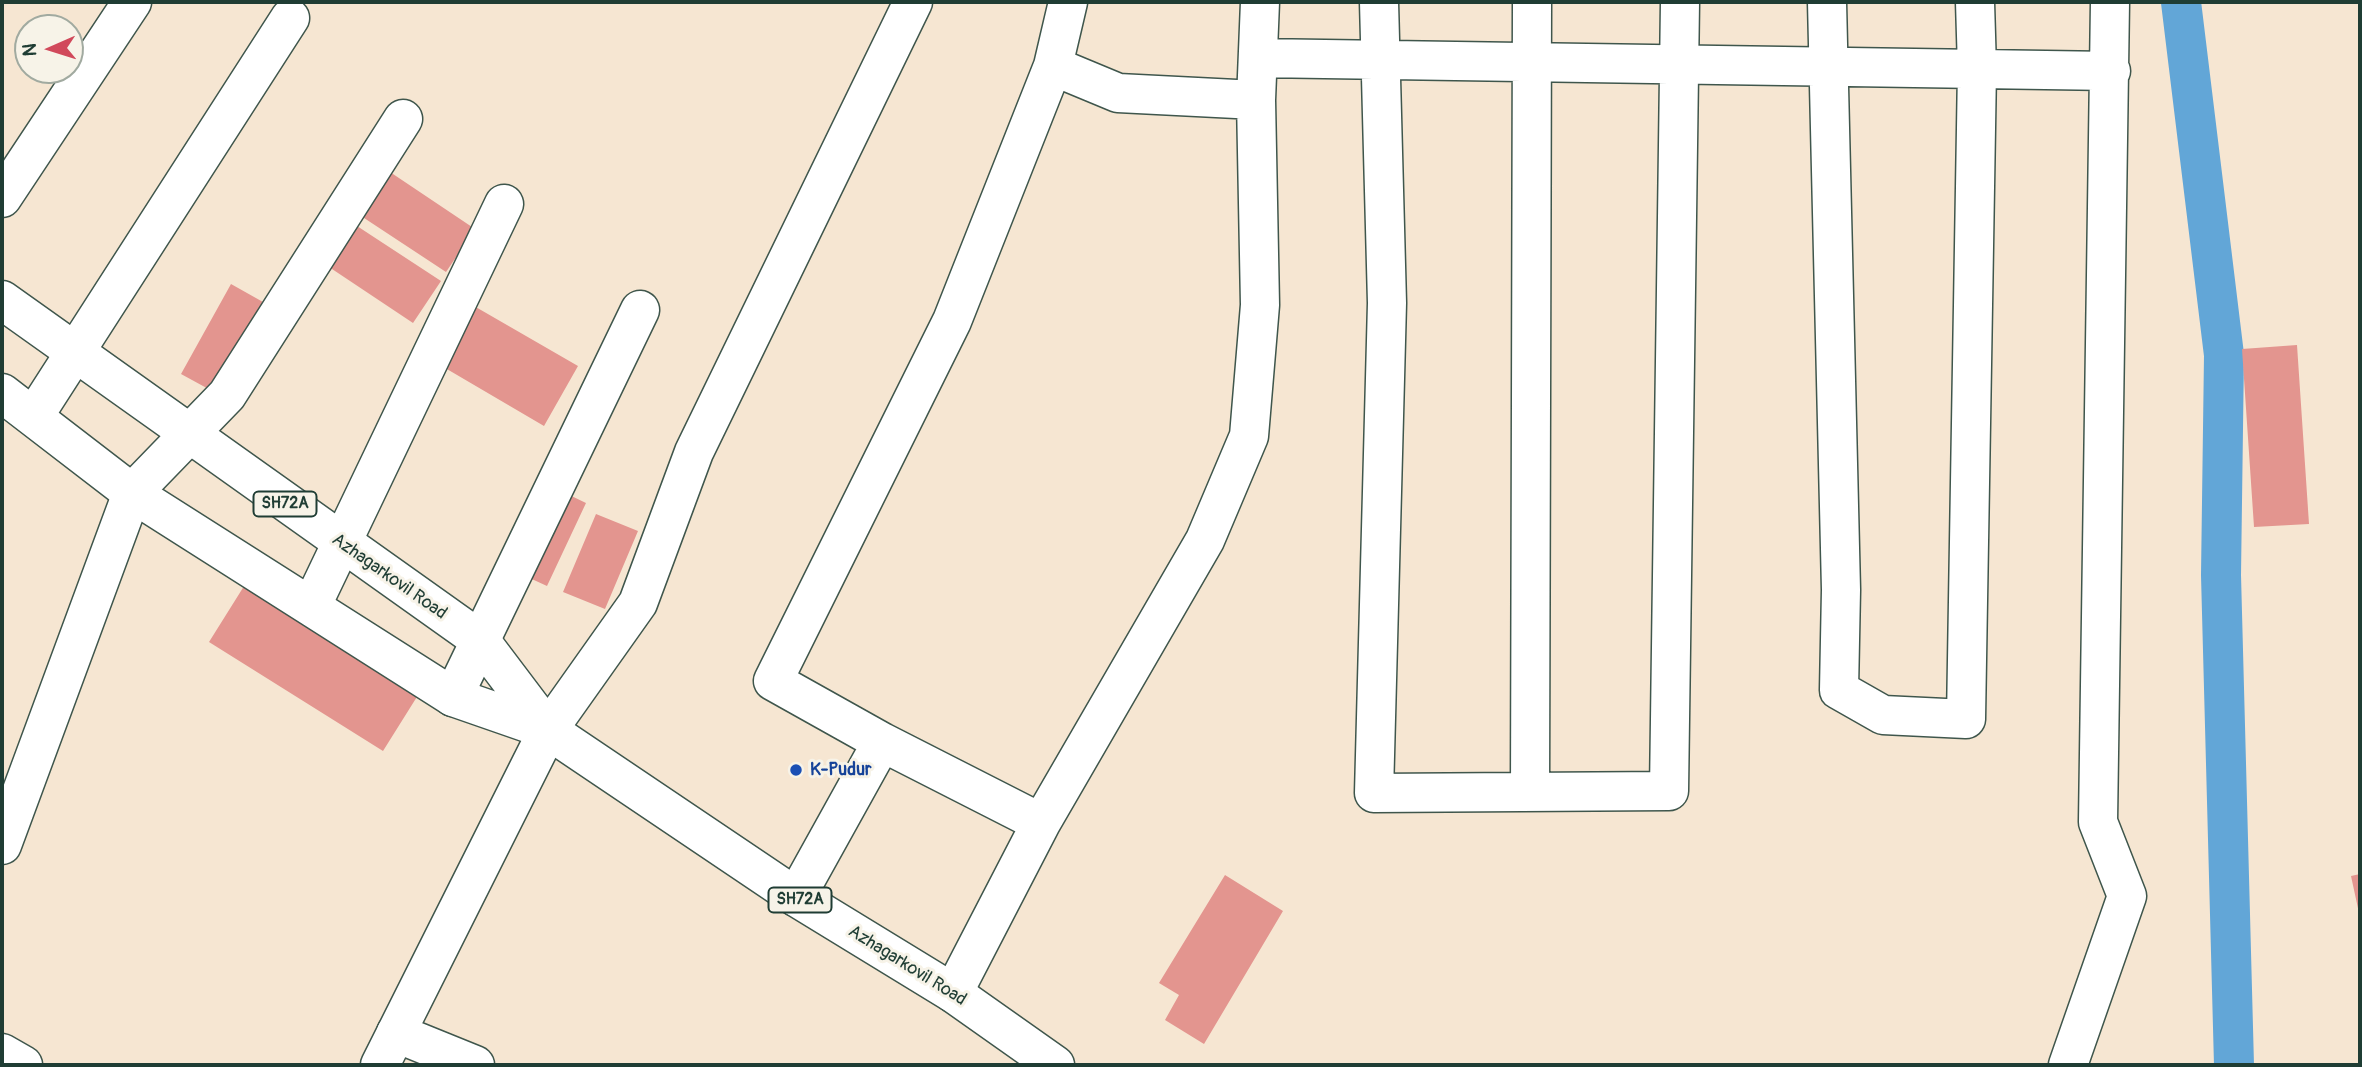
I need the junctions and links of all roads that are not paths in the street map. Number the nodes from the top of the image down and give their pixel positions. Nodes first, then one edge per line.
1 (132, 2) edge
2 (913, 2) edge
3 (1068, 2) edge
4 (1260, 2) edge
5 (1379, 2) edge
6 (1532, 2) edge
7 (1680, 2) edge
8 (1827, 2) edge
9 (1975, 2) edge
10 (2110, 2) edge
11 (290, 18) dead end
12 (1259, 58) junction
13 (1379, 62) junction
14 (1533, 64) junction
15 (1053, 65) junction
16 (1681, 65) junction
17 (1828, 67) junction
18 (1977, 69) junction
19 (2111, 71) junction
20 (1256, 100) junction
21 (403, 119) dead end
22 (2, 198) edge
23 (504, 204) dead end
24 (2, 300) edge
25 (640, 310) dead end
26 (76, 351) junction
27 (2, 393) edge
28 (34, 416) junction
29 (188, 435) junction
30 (132, 493) junction
31 (341, 544) junction
32 (312, 605) junction
33 (480, 640) junction
34 (453, 697) junction
35 (548, 730) junction
36 (882, 742) junction
37 (1530, 792) junction
38 (1041, 823) junction
39 (2, 845) edge
40 (796, 897) junction
41 (953, 993) junction
42 (388, 1049) edge
43 (2, 1053) edge
44 (23, 1065) edge
45 (475, 1065) edge
46 (1055, 1065) edge
47 (2068, 1065) edge

1 - 22 street
2 - 35 street
3 - 15 street
4 - 12 street
5 - 13 street
6 - 14 street
7 - 16 street
8 - 17 street
9 - 18 street
10 - 19 street
11 - 26 street
12 - 13 street
12 - 20 street
13 - 14 street
13 - 37 street
14 - 16 street
14 - 37 street
15 - 20 street
15 - 36 street
16 - 17 street
16 - 37 street
17 - 18 street
17 - 18 street
18 - 19 street
19 - 47 street
20 - 38 street
21 - 29 street
23 - 31 street
24 - 26 street, Azhagarkovil Road / SH72A
25 - 33 street
26 - 28 street
26 - 29 street, Azhagarkovil Road / SH72A
27 - 28 street, Azhagarkovil Road / SH72A
28 - 30 street, Azhagarkovil Road / SH72A
29 - 30 street
29 - 31 street, Azhagarkovil Road / SH72A
30 - 32 street, Azhagarkovil Road / SH72A
30 - 39 street
31 - 32 street
31 - 33 street, Azhagarkovil Road / SH72A
32 - 34 street, Azhagarkovil Road / SH72A
33 - 34 street
33 - 35 street, Azhagarkovil Road / SH72A
34 - 35 street, Azhagarkovil Road / SH72A
35 - 40 street, Azhagarkovil Road / SH72A
35 - 42 street
36 - 38 street
36 - 40 street
38 - 41 street
40 - 41 street, Azhagarkovil Road / SH72A
41 - 46 street, Azhagarkovil Road / SH72A
42 - 45 street
43 - 44 street

